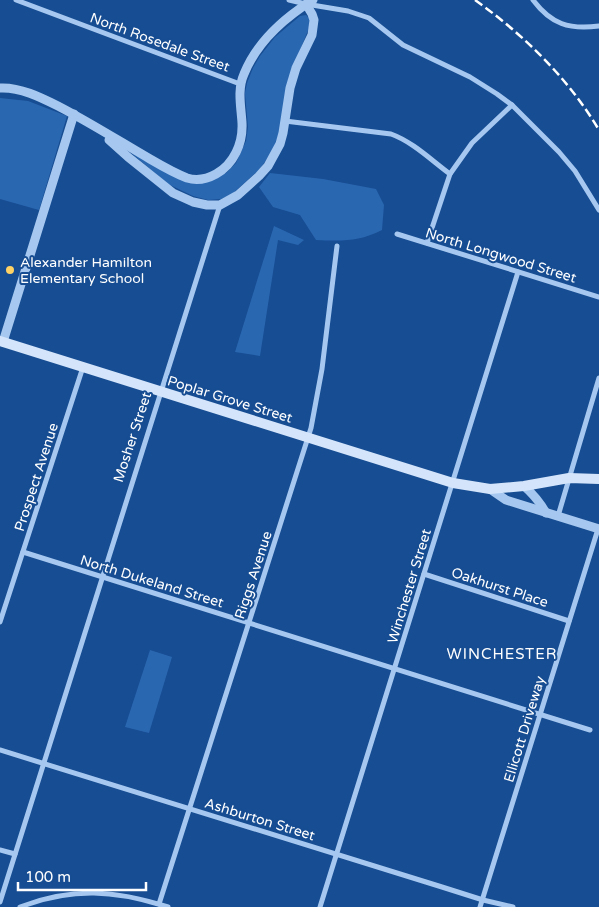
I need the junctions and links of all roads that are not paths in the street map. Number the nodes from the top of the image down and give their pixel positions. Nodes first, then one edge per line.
1 (16, 0) edge
2 (289, 0) edge
3 (533, 0) edge
4 (309, 2) edge
5 (599, 26) edge
6 (240, 84) junction
7 (0, 88) edge
8 (512, 105) junction
9 (74, 114) junction
10 (285, 120) junction
11 (96, 128) junction
12 (450, 174) junction
13 (220, 205) junction
14 (599, 210) edge
15 (397, 234) dead end
16 (427, 244) junction
17 (337, 246) dead end
18 (518, 272) junction
19 (599, 297) edge
20 (1, 345) edge
21 (83, 367) junction
22 (599, 378) edge
23 (161, 391) junction
24 (308, 437) junction
25 (569, 478) junction
26 (599, 479) edge
27 (453, 483) junction
28 (524, 486) junction
29 (490, 489) junction
30 (546, 513) junction
31 (558, 516) junction
32 (599, 529) edge
33 (23, 552) junction
34 (424, 574) junction
35 (102, 578) junction
36 (0, 600) edge
37 (6, 602) junction
38 (569, 621) junction
39 (0, 622) edge
40 (249, 623) junction
41 (395, 668) junction
42 (540, 715) junction
43 (590, 730) dead end
44 (0, 750) edge
45 (44, 763) junction
46 (190, 809) junction
47 (0, 850) edge
48 (15, 854) junction
49 (336, 854) junction
50 (483, 900) junction
51 (0, 902) edge
52 (159, 904) junction
53 (20, 907) edge
54 (168, 907) edge
55 (320, 907) edge
56 (480, 907) edge
57 (513, 907) edge

1 - 6 street, North Rosedale Street
2 - 4 street
3 - 5 street
4 - 6 street
4 - 8 street
4 - 10 street
6 - 11 street
7 - 9 street
8 - 12 street
8 - 14 street
9 - 11 street
9 - 20 street
10 - 12 street
10 - 13 street
11 - 13 street
12 - 16 street
13 - 23 street, Mosher Street
15 - 16 street, North Longwood Street
16 - 18 street, North Longwood Street
17 - 24 street, Riggs Avenue
18 - 19 street, North Longwood Street
18 - 27 street, Winchester Street
20 - 21 main road, Poplar Grove Street
21 - 23 main road, Poplar Grove Street
21 - 33 street, Prospect Avenue
22 - 25 street
23 - 24 main road, Poplar Grove Street
23 - 35 street, Mosher Street
24 - 27 main road, Poplar Grove Street
24 - 40 street, Riggs Avenue
25 - 26 main road, Poplar Grove Street
25 - 28 main road, Poplar Grove Street
25 - 31 street
27 - 29 main road, Poplar Grove Street
27 - 34 street, Winchester Street
28 - 29 main road, Poplar Grove Street
28 - 30 street
29 - 30 street
30 - 31 street
31 - 32 street
32 - 38 street, Ellicott Driveway
33 - 35 street, North Dukeland Street
33 - 37 street, Prospect Avenue
34 - 38 street, Oakhurst Place
34 - 41 street, Winchester Street
35 - 40 street, North Dukeland Street
35 - 45 street, Mosher Street
36 - 37 street
37 - 39 street, Prospect Avenue
38 - 42 street, Ellicott Driveway
40 - 41 street, North Dukeland Street
40 - 46 street, Riggs Avenue
41 - 42 street, North Dukeland Street
41 - 49 street, Winchester Street
42 - 43 street, North Dukeland Street
42 - 50 street, Ellicott Driveway
44 - 45 street, Ashburton Street
45 - 46 street, Ashburton Street
45 - 48 street, Mosher Street
46 - 49 street, Ashburton Street
46 - 52 street, Riggs Avenue
47 - 48 street
48 - 51 street, Mosher Street
49 - 50 street, Ashburton Street
49 - 55 street, Winchester Street
50 - 56 street, Ellicott Driveway
50 - 57 street, Ashburton Street
52 - 53 street
52 - 54 street

